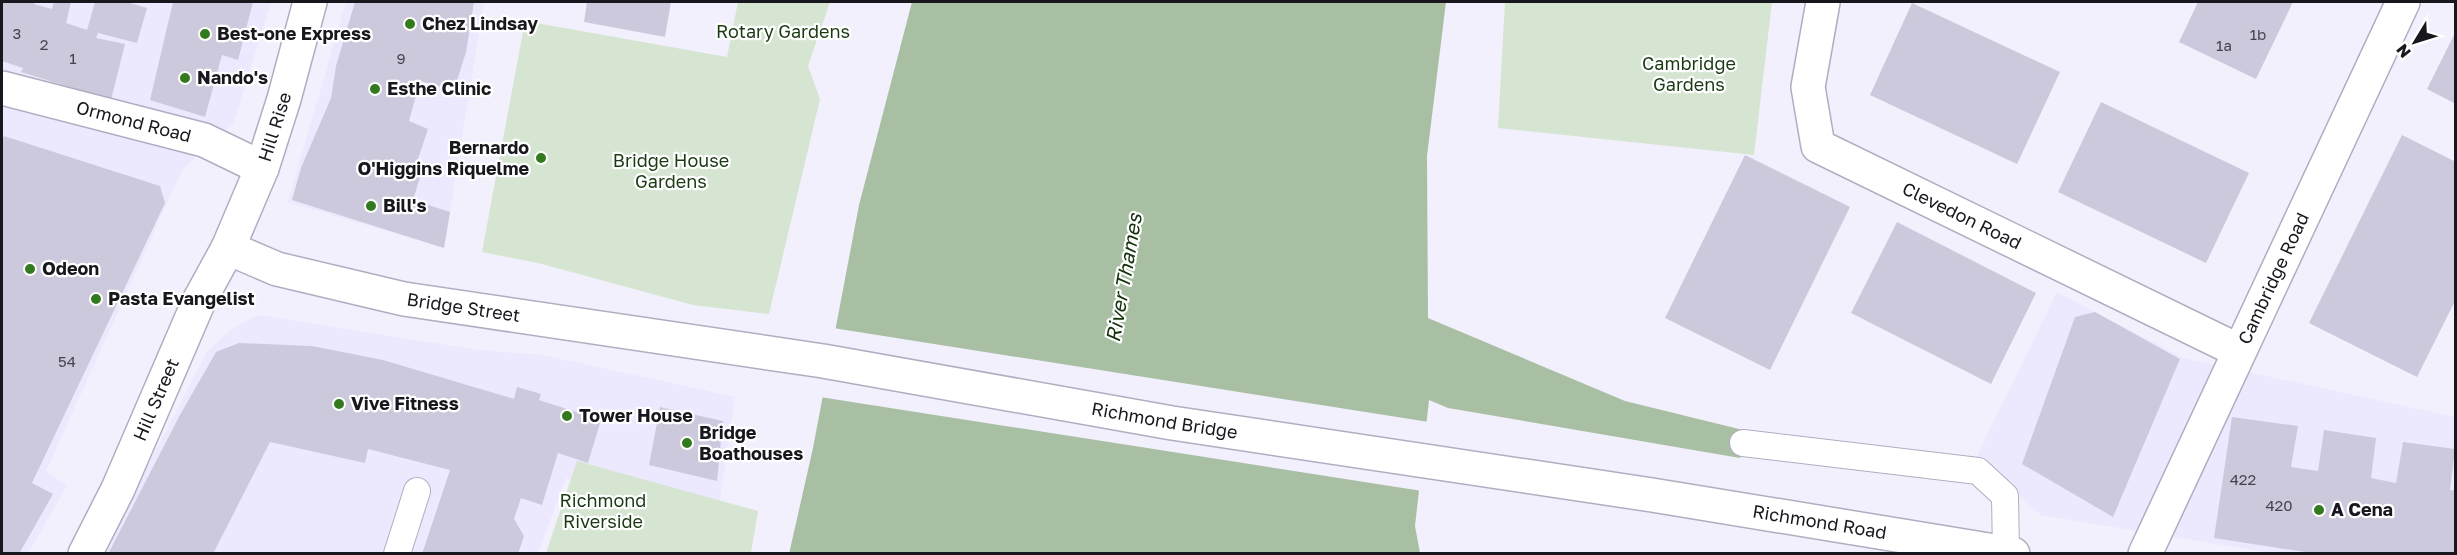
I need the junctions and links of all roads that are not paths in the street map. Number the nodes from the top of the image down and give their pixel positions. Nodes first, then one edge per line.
1 (310, 2) edge
2 (1823, 2) edge
3 (2403, 2) edge
4 (2, 88) edge
5 (262, 168) junction
6 (228, 248) junction
7 (704, 343) joint
8 (2239, 351) junction
9 (1743, 442) dead end
10 (1626, 491) joint
11 (417, 492) dead end
12 (1997, 552) edge
13 (85, 554) edge
14 (397, 554) edge
15 (2145, 554) edge

1 - 5 main road, Hill Rise
2 - 8 main road, Clevedon Road
3 - 8 main road, Cambridge Road
4 - 5 main road, Ormond Road
5 - 6 main road, Hill Rise
6 - 7 main road, Bridge Street
6 - 13 main road, Hill Street
7 - 10 main road, Richmond Bridge
8 - 15 main road, Cambridge Road
9 - 12 lane
10 - 12 main road, Richmond Road
11 - 14 lane

